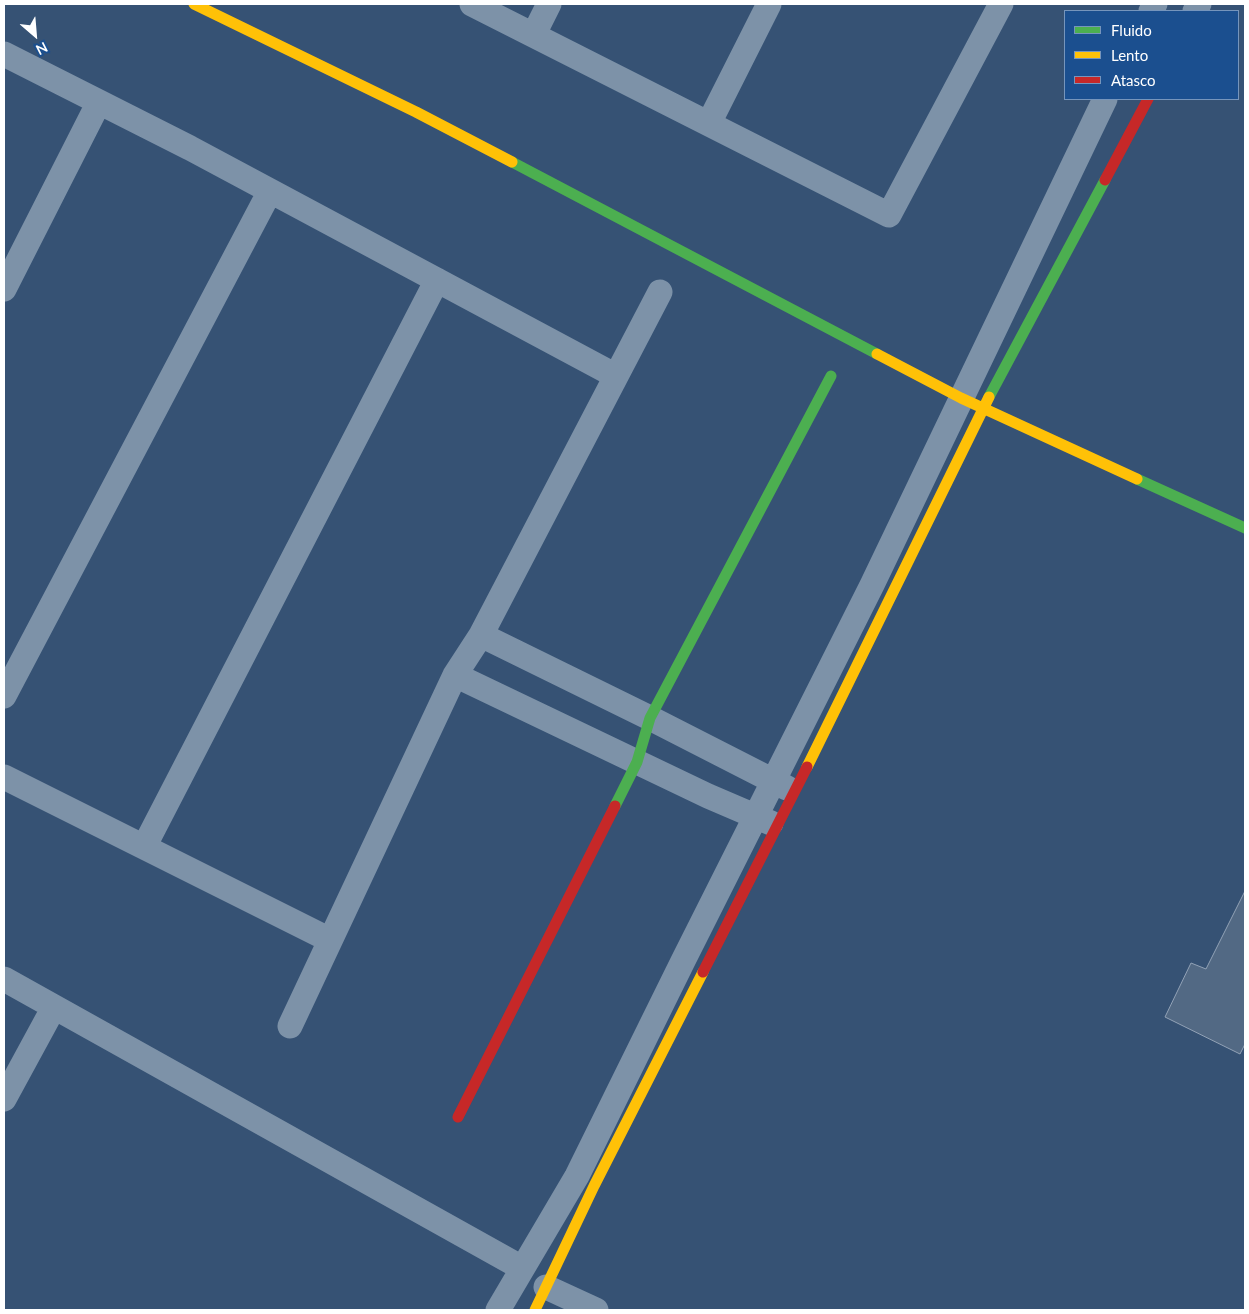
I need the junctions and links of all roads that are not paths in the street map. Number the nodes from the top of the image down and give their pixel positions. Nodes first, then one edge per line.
1 (194, 4) edge
2 (472, 4) edge
3 (549, 4) edge
4 (770, 4) edge
5 (1000, 4) edge
6 (534, 34) junction
7 (4, 54) edge
8 (1105, 100) edge
9 (1147, 100) edge
10 (99, 102) junction
11 (708, 123) junction
12 (270, 191) junction
13 (436, 280) junction
14 (4, 289) edge
15 (660, 292) dead end
16 (616, 376) junction
17 (832, 376) dead end
18 (972, 402) junction
19 (1245, 528) edge
20 (481, 635) junction
21 (455, 675) junction
22 (4, 696) edge
23 (650, 718) junction
24 (637, 762) junction
25 (4, 777) edge
26 (784, 786) junction
27 (767, 821) junction
28 (144, 847) junction
29 (330, 940) junction
30 (4, 979) edge
31 (54, 1007) junction
32 (290, 1026) dead end
33 (4, 1099) edge
34 (458, 1117) dead end
35 (586, 1181) junction
36 (522, 1268) junction
37 (546, 1287) junction
38 (498, 1310) edge
39 (535, 1310) edge
40 (596, 1310) edge

1 - 18 street
2 - 6 street
3 - 6 street
4 - 11 street
5 - 11 street
6 - 11 street
7 - 10 street
8 - 18 street
9 - 18 street
10 - 12 street
10 - 14 street
12 - 13 street
12 - 22 street
13 - 16 street
13 - 28 street
15 - 16 street
16 - 20 street
17 - 23 street
18 - 19 street
18 - 26 street
20 - 21 street
20 - 23 street
21 - 24 street
21 - 29 street
23 - 24 street
23 - 26 street
24 - 27 street
24 - 34 street
25 - 28 street
26 - 27 street
27 - 35 street
28 - 29 street
29 - 32 street
30 - 31 street
31 - 33 street
31 - 36 street
35 - 36 street
35 - 37 street
36 - 38 street
37 - 39 street
37 - 40 street

